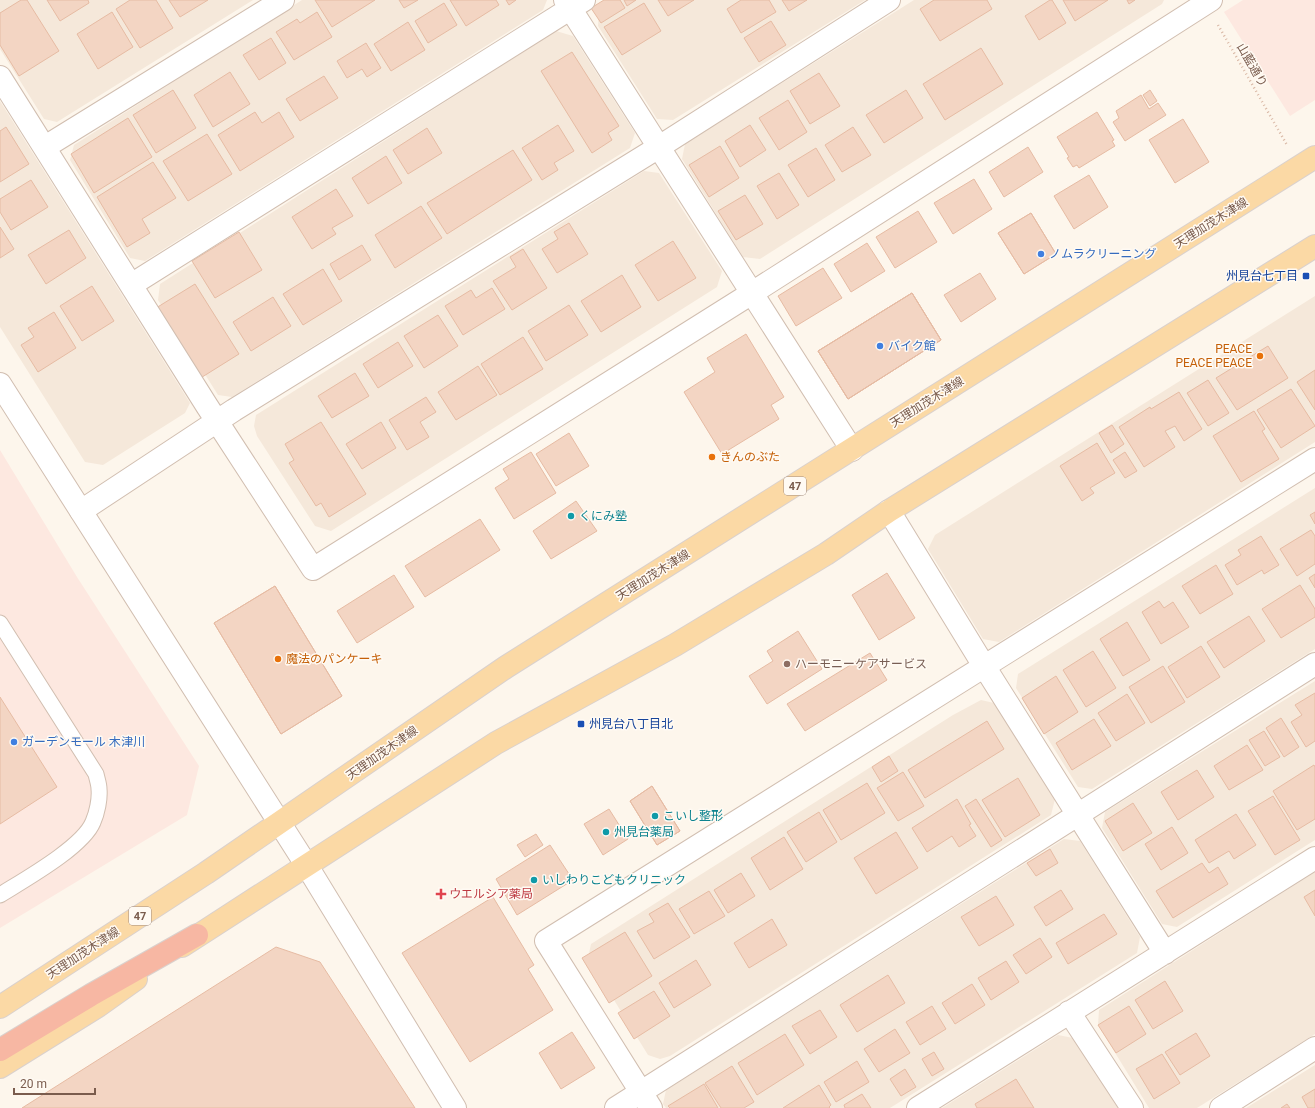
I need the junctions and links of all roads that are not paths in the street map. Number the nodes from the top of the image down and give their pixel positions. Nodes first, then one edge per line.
1 (283, 0) edge
2 (888, 0) edge
3 (1207, 1) edge
4 (573, 3) edge
5 (0, 77) edge
6 (659, 146) junction
7 (45, 147) junction
8 (1315, 157) edge
9 (1315, 246) edge
10 (131, 285) junction
11 (752, 293) junction
12 (0, 384) edge
13 (217, 421) junction
14 (852, 450) junction
15 (1315, 459) edge
16 (81, 511) junction
17 (889, 511) junction
18 (0, 623) edge
19 (1315, 664) edge
20 (984, 666) junction
21 (1078, 814) junction
22 (279, 823) junction
23 (1315, 858) edge
24 (307, 866) junction
25 (0, 895) edge
26 (197, 935) junction
27 (1165, 953) junction
28 (0, 1007) edge
29 (1069, 1012) junction
30 (1315, 1048) edge
31 (0, 1050) edge
32 (0, 1067) edge
33 (647, 1100) edge
34 (455, 1108) edge
35 (616, 1108) edge
36 (918, 1108) edge
37 (1132, 1108) edge
38 (1221, 1108) edge

1 - 7 street
2 - 6 street
3 - 11 street
4 - 6 street
4 - 10 street
5 - 7 street
6 - 11 street
6 - 13 street
7 - 10 street
8 - 14 main road, 天理加茂木津線 / 47
9 - 17 main road
10 - 13 street
11 - 13 street
11 - 14 street
12 - 16 street
13 - 16 street
14 - 22 main road, 天理加茂木津線 / 47
15 - 20 street
16 - 22 street
17 - 20 street
17 - 24 main road
18 - 25 lane
19 - 21 street
20 - 21 street
20 - 33 street
21 - 27 street
21 - 33 street
22 - 24 street
22 - 28 main road, 天理加茂木津線 / 47
23 - 27 street
24 - 26 main road
24 - 34 street
26 - 31 highway
26 - 32 main road
27 - 29 street
29 - 36 street
29 - 37 street
30 - 38 street
33 - 35 street

